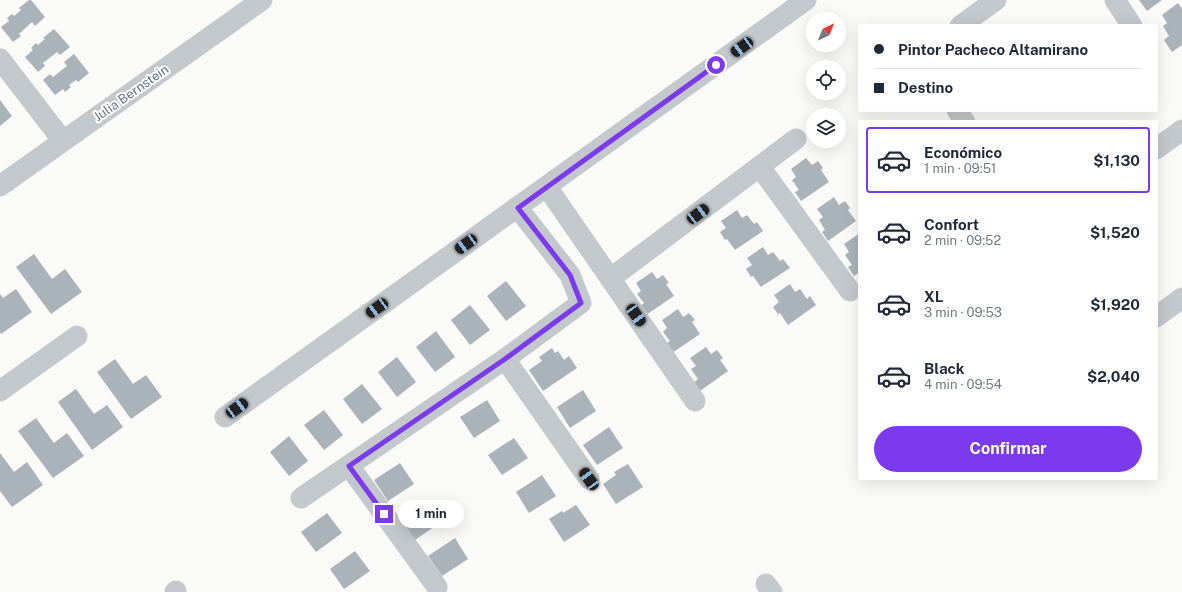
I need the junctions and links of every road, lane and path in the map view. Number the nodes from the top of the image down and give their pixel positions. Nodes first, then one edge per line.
1 (262, 0) edge
2 (806, 0) edge
3 (996, 0) edge
4 (1115, 0) edge
5 (235, 8) edge
6 (963, 24) edge
7 (1131, 24) edge
8 (0, 58) edge
9 (1182, 130) edge
10 (796, 139) dead end
11 (63, 141) junction
12 (1158, 148) edge
13 (760, 167) junction
14 (0, 186) edge
15 (547, 187) junction
16 (518, 208) junction
17 (611, 278) junction
18 (850, 292) dead end
19 (1182, 298) edge
20 (1158, 316) edge
21 (77, 336) dead end
22 (505, 359) junction
23 (0, 391) edge
24 (695, 401) dead end
25 (225, 417) dead end
26 (349, 466) junction
27 (589, 479) dead end
28 (301, 498) dead end
29 (437, 587) dead end

1 - 5 street, Julia Bernstein
2 - 15 street
3 - 6 street
4 - 7 street
5 - 11 street, Julia Bernstein
8 - 11 street
9 - 12 street
10 - 13 street
11 - 14 street, Julia Bernstein
13 - 17 street
13 - 18 street
15 - 16 street
15 - 17 street
16 - 22 street
16 - 25 street
17 - 24 street
19 - 20 street
21 - 23 street
22 - 26 street
22 - 27 street
26 - 28 street
26 - 29 street

